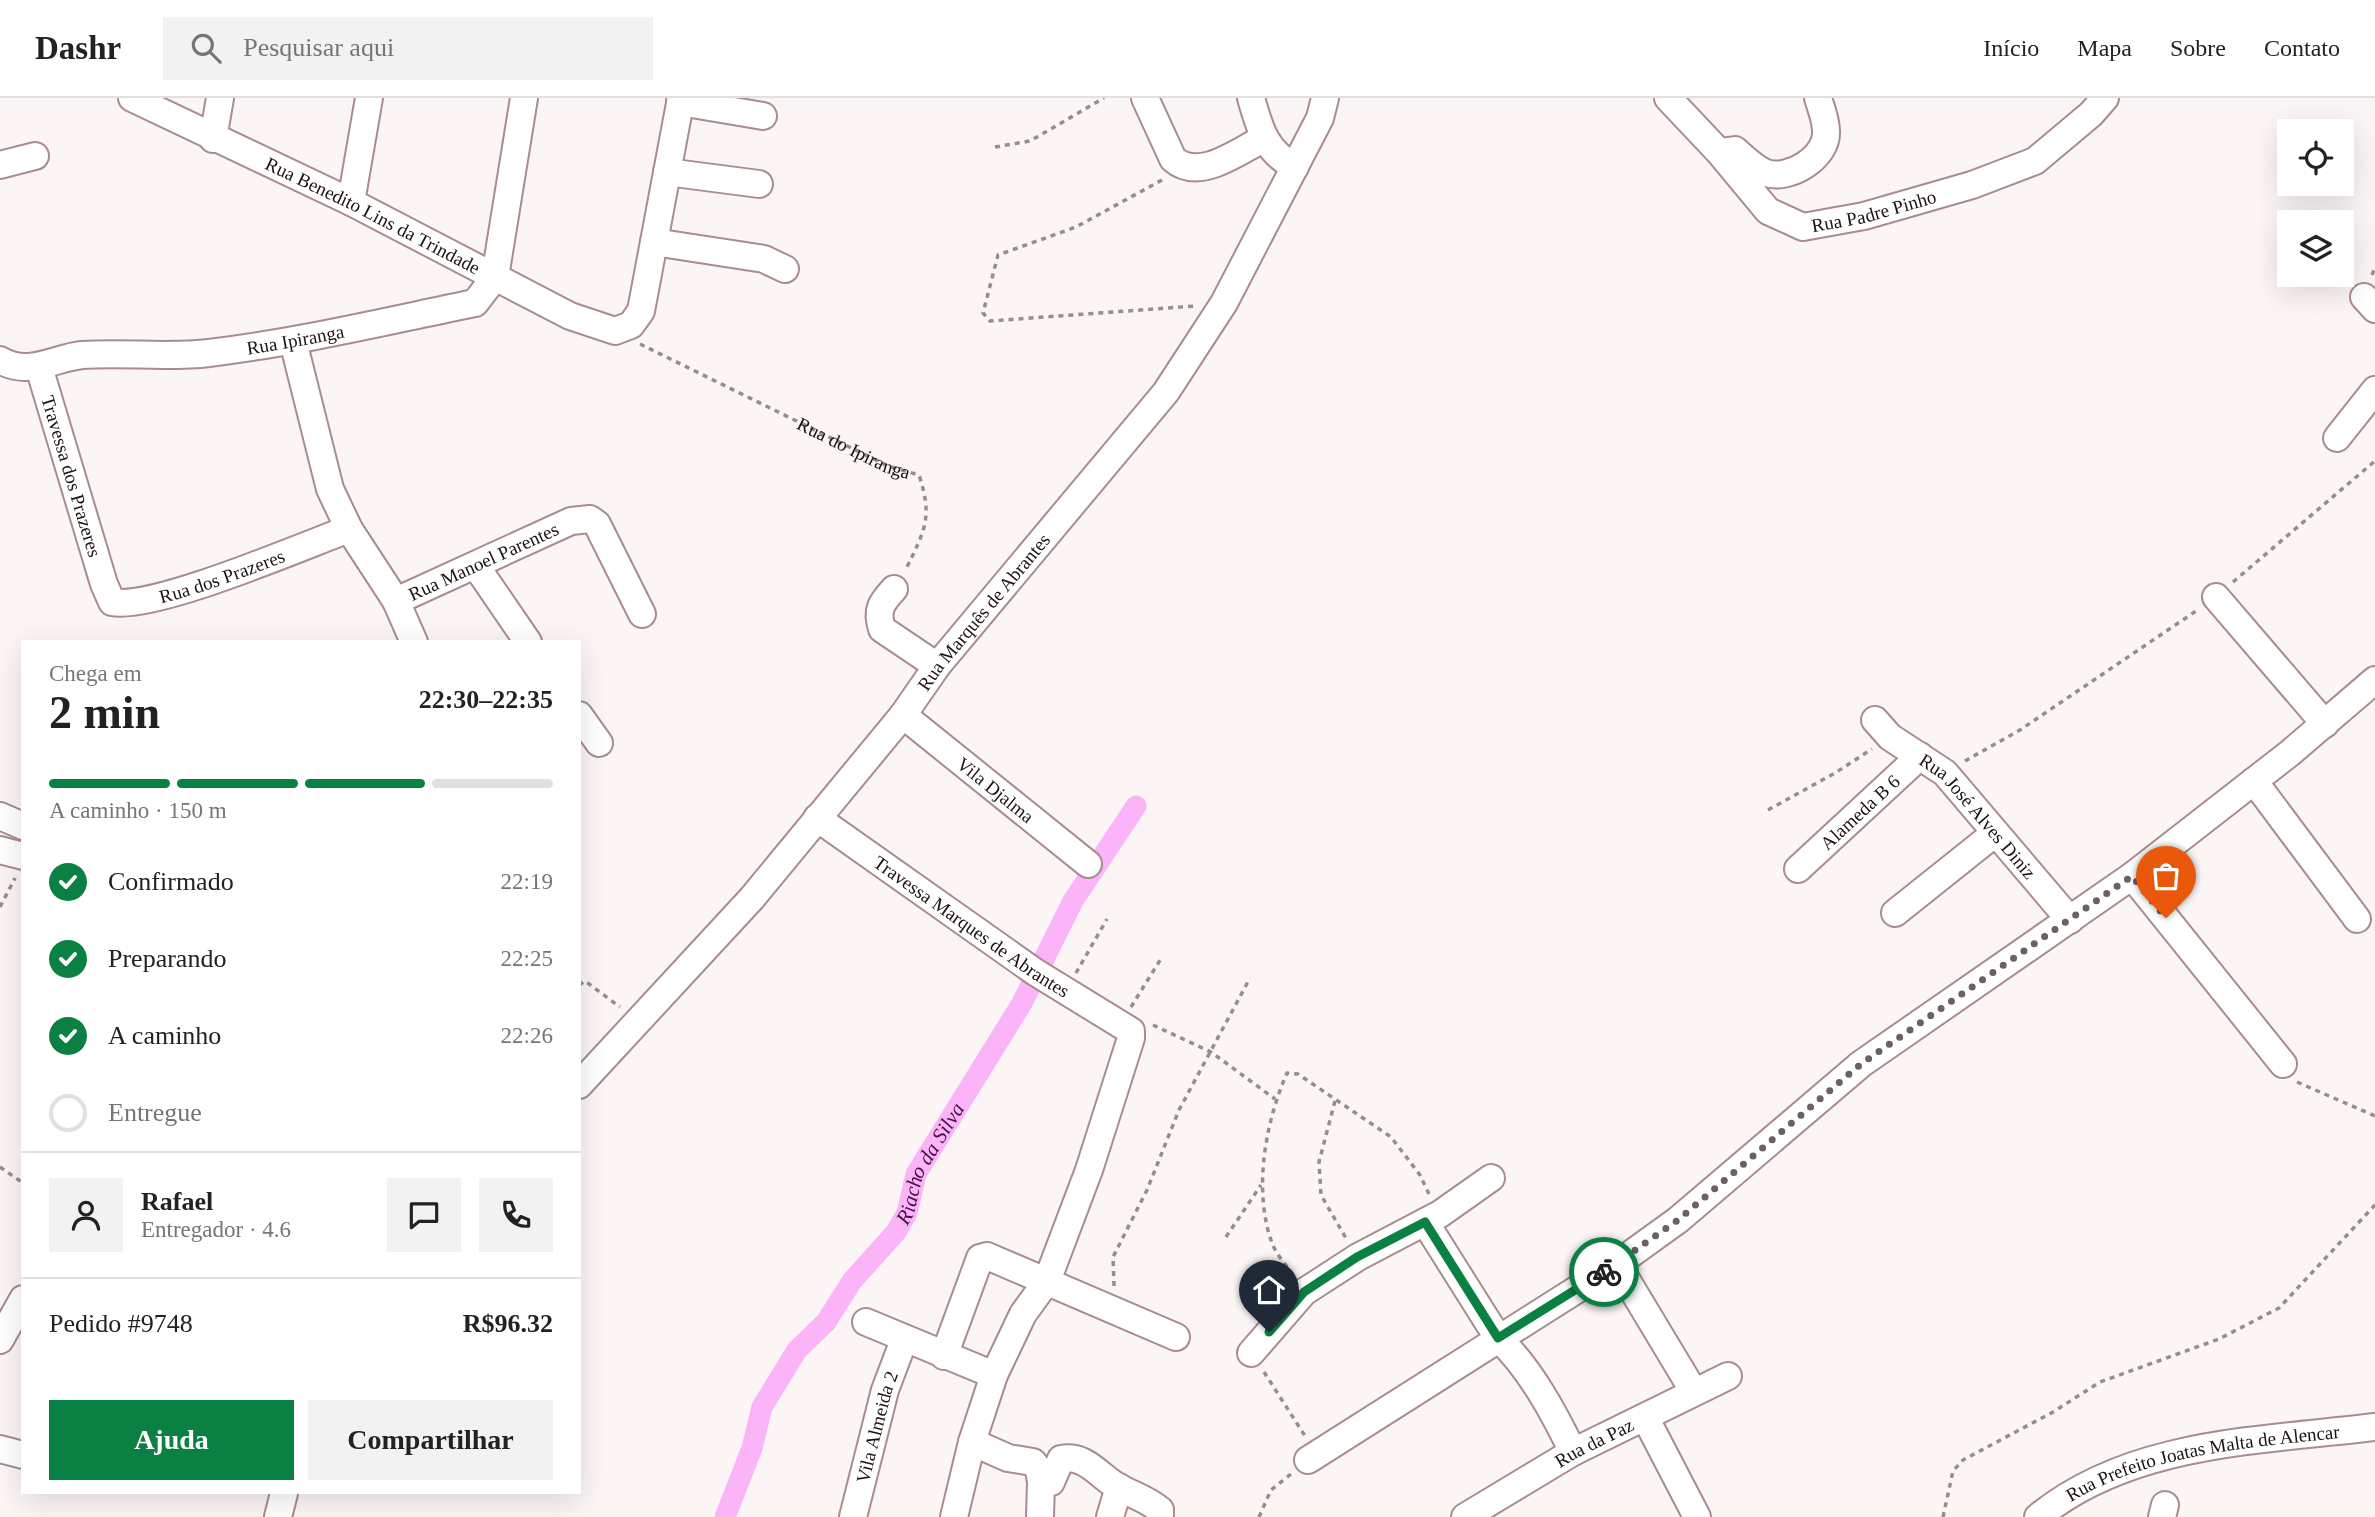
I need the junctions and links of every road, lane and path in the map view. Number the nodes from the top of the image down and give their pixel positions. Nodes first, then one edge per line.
1 (132, 98) edge
2 (220, 98) edge
3 (369, 98) edge
4 (524, 98) edge
5 (1104, 98) edge
6 (1145, 98) edge
7 (1251, 98) edge
8 (1325, 98) edge
9 (1668, 98) edge
10 (1818, 98) edge
11 (2105, 98) edge
12 (681, 100) edge
13 (763, 116) dead end
14 (213, 139) junction
15 (1263, 139) junction
16 (995, 147) dead end
17 (1719, 152) junction
18 (35, 156) dead end
19 (0, 164) edge
20 (1181, 167) junction
21 (1295, 167) junction
22 (667, 172) junction
23 (759, 184) dead end
24 (351, 202) junction
25 (654, 242) junction
26 (785, 269) dead end
27 (495, 277) junction
28 (1173, 309) dead end
29 (615, 331) junction
30 (293, 341) junction
31 (79, 355) junction
32 (2, 362) edge
33 (39, 367) junction
34 (2375, 390) edge
35 (2337, 438) dead end
36 (2375, 461) edge
37 (349, 529) junction
38 (475, 566) junction
39 (104, 584) joint
40 (894, 589) joint
41 (2216, 597) junction
42 (396, 601) junction
43 (642, 614) dead end
44 (414, 640) edge
45 (527, 640) edge
46 (937, 666) junction
47 (2375, 680) edge
48 (902, 715) junction
49 (581, 718) edge
50 (2325, 724) junction
51 (1883, 729) joint
52 (599, 743) dead end
53 (1920, 756) junction
54 (1945, 773) junction
55 (2254, 781) junction
56 (1768, 810) dead end
57 (0, 816) edge
58 (817, 818) junction
59 (21, 825) edge
60 (1994, 834) junction
61 (0, 850) edge
62 (1088, 864) dead end
63 (20, 865) edge
64 (1798, 869) dead end
65 (2132, 876) junction
66 (0, 907) edge
67 (1895, 913) dead end
68 (1107, 919) dead end
69 (2357, 919) dead end
70 (2070, 920) junction
71 (1162, 957) dead end
72 (1250, 978) dead end
73 (1053, 983) junction
74 (581, 984) edge
75 (638, 1020) junction
76 (1126, 1027) junction
77 (1212, 1052) junction
78 (2283, 1064) joint
79 (581, 1082) edge
80 (1275, 1099) junction
81 (1335, 1101) junction
82 (2375, 1116) edge
83 (0, 1167) edge
84 (1491, 1178) dead end
85 (21, 1182) edge
86 (1261, 1185) junction
87 (2375, 1205) edge
88 (1432, 1218) junction
89 (1226, 1237) dead end
90 (1357, 1257) junction
91 (1617, 1264) junction
92 (1047, 1281) junction
93 (1304, 1292) junction
94 (21, 1303) edge
95 (1105, 1308) junction
96 (866, 1322) dead end
97 (1177, 1337) dead end
98 (1498, 1338) junction
99 (0, 1340) edge
100 (904, 1340) junction
101 (1251, 1353) joint
102 (944, 1356) junction
103 (994, 1375) junction
104 (1728, 1376) dead end
105 (1694, 1392) junction
106 (1645, 1417) junction
107 (2375, 1427) edge
108 (972, 1442) junction
109 (0, 1449) edge
110 (1573, 1452) junction
111 (21, 1454) edge
112 (1308, 1460) junction
113 (1041, 1482) junction
114 (1119, 1488) junction
115 (284, 1494) edge
116 (278, 1517) edge
117 (852, 1517) edge
118 (954, 1517) edge
119 (1040, 1517) edge
120 (1110, 1517) edge
121 (1160, 1517) edge
122 (1259, 1517) edge
123 (1465, 1517) edge
124 (1698, 1517) edge
125 (1942, 1517) edge
126 (2038, 1517) edge

1 - 14 street, Rua Benedito Lins da Trindade
2 - 14 street
3 - 24 street
4 - 27 street
5 - 16 path
6 - 20 street
7 - 15 street
8 - 21 street, Rua Marquês de Abrantes
9 - 17 street, Rua Padre Pinho
10 - 17 street
11 - 17 street, Rua Padre Pinho
12 - 13 street
12 - 22 street
14 - 24 street, Rua Benedito Lins da Trindade
15 - 20 street
15 - 21 street
18 - 19 street
20 - 28 path
21 - 46 street, Rua Marquês de Abrantes
22 - 23 street
22 - 25 street
24 - 27 street, Rua Benedito Lins da Trindade
25 - 26 street
25 - 29 street
27 - 29 street, Rua Benedito Lins da Trindade
27 - 30 street, Rua Ipiranga
29 - 40 path, Rua do Ipiranga
30 - 31 street, Rua Ipiranga
30 - 37 street
31 - 32 street, Rua Ipiranga
31 - 33 street, Rua Ipiranga
32 - 33 street, Rua Ipiranga
33 - 39 street, Travessa dos Prazeres
34 - 35 street
36 - 41 path
37 - 39 street, Rua dos Prazeres
37 - 42 street
38 - 42 street, Rua Manoel Parentes
38 - 43 street, Rua Manoel Parentes
38 - 45 street
40 - 46 street
41 - 50 street
41 - 54 path
42 - 44 street
46 - 48 street, Rua Marquês de Abrantes
47 - 50 street
48 - 58 street, Rua Marquês de Abrantes
48 - 62 street, Vila Djalma
49 - 52 street
50 - 55 street
51 - 53 street, Rua José Alves Diniz
51 - 56 path
53 - 54 street, Rua José Alves Diniz
53 - 64 street, Alameda B 6
54 - 60 street, Rua José Alves Diniz
55 - 65 street
55 - 69 street
57 - 59 street
58 - 73 street, Travessa Marques de Abrantes
58 - 75 street, Rua Marquês de Abrantes
60 - 67 street
60 - 70 street, Rua José Alves Diniz
61 - 63 street
63 - 66 path
65 - 70 street
65 - 78 street
68 - 73 path
70 - 91 street
71 - 76 path
72 - 77 path
73 - 76 street, Travessa Marques de Abrantes
74 - 75 path
75 - 79 street, Rua Marquês de Abrantes
76 - 77 path
76 - 92 street
77 - 80 path
77 - 95 path
78 - 82 path
80 - 81 path
80 - 86 path
81 - 88 path
81 - 90 path
83 - 85 path
84 - 88 street
86 - 89 path
86 - 93 path
87 - 125 path
88 - 90 street
88 - 98 street
90 - 93 street
91 - 98 street
91 - 105 street
92 - 95 street
92 - 102 street
92 - 103 street
93 - 101 street
94 - 99 street
95 - 97 street
96 - 100 street
98 - 110 street
98 - 112 street
100 - 102 street
100 - 117 street, Vila Almeida 2
101 - 112 path
102 - 103 street
103 - 108 street
104 - 105 street, Rua da Paz
105 - 106 street, Rua da Paz
106 - 110 street, Rua da Paz
106 - 124 street
107 - 126 street, Rua Prefeito Joatas Malta de Alencar
108 - 113 street
108 - 118 street
109 - 111 street
110 - 123 street, Rua da Paz
112 - 122 path
113 - 114 street
113 - 119 street
114 - 120 street
114 - 121 street
115 - 116 street

